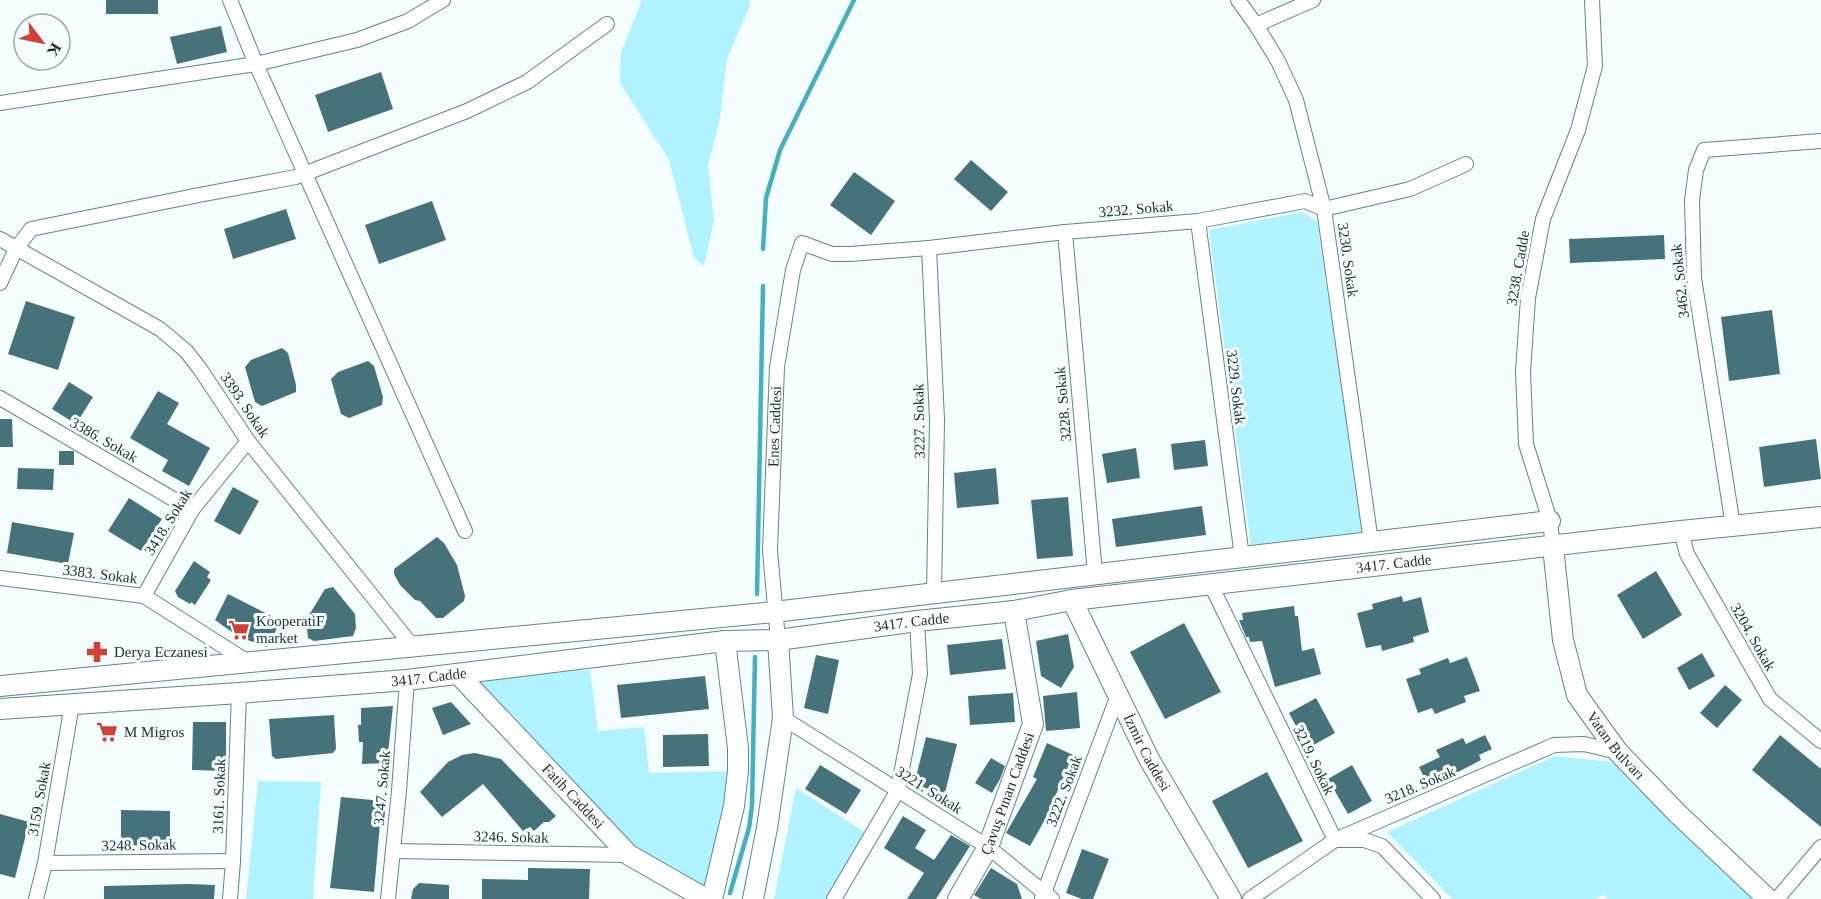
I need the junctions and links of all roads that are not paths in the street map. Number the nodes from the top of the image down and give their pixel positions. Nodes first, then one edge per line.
1 (230, 0) edge
2 (443, 0) edge
3 (1239, 0) edge
4 (1313, 0) edge
5 (1592, 0) edge
6 (607, 24) dead end
7 (1256, 25) junction
8 (256, 64) junction
9 (0, 103) edge
10 (1821, 141) edge
11 (1466, 164) dead end
12 (305, 174) junction
13 (1324, 209) junction
14 (1198, 221) junction
15 (1065, 232) junction
16 (0, 239) edge
17 (802, 243) joint
18 (929, 248) junction
19 (16, 249) junction
20 (0, 283) edge
21 (0, 398) edge
22 (248, 441) junction
23 (192, 510) junction
24 (1821, 517) edge
25 (1550, 521) junction
26 (1733, 526) junction
27 (465, 531) dead end
28 (1681, 531) junction
29 (1371, 542) junction
30 (1553, 547) junction
31 (1242, 557) junction
32 (1095, 574) junction
33 (0, 578) edge
34 (1211, 585) junction
35 (934, 593) junction
36 (144, 596) junction
37 (1072, 600) junction
38 (1014, 611) junction
39 (774, 612) junction
40 (722, 617) junction
41 (917, 621) junction
42 (778, 640) junction
43 (725, 641) junction
44 (413, 647) junction
45 (248, 662) junction
46 (458, 674) junction
47 (407, 680) junction
48 (0, 686) edge
49 (239, 693) junction
50 (1118, 695) junction
51 (72, 704) junction
52 (0, 709) edge
53 (783, 718) junction
54 (1821, 741) edge
55 (1618, 752) junction
56 (898, 790) junction
57 (1335, 840) junction
58 (988, 847) junction
59 (1821, 847) edge
60 (393, 851) junction
61 (629, 855) junction
62 (233, 861) junction
63 (45, 863) junction
64 (1045, 897) edge
65 (36, 899) edge
66 (230, 899) edge
67 (388, 899) edge
68 (706, 899) edge
69 (712, 899) edge
70 (753, 899) edge
71 (834, 899) edge
72 (958, 899) edge
73 (1231, 899) edge
74 (1250, 899) edge
75 (1432, 899) edge
76 (1767, 899) edge
77 (1777, 899) edge

1 - 8 street
2 - 8 street
3 - 7 street, 3230. Sokak
4 - 7 street
5 - 25 street, 3238. Cadde
6 - 12 street
7 - 13 street, 3230. Sokak
8 - 9 street
8 - 12 street
10 - 26 street, 3462. Sokak
11 - 13 street, 3232. Sokak
12 - 19 street
12 - 27 street
13 - 14 street, 3232. Sokak
13 - 29 street, 3230. Sokak
14 - 15 street, 3232. Sokak
14 - 31 street, 3229. Sokak
15 - 18 street, 3232. Sokak
15 - 32 street, 3228. Sokak
16 - 19 street, 3393. Sokak
17 - 18 street, 3232. Sokak
17 - 39 street, Enes Caddesi
18 - 35 street, 3227. Sokak
19 - 20 street
19 - 22 street, 3393. Sokak
21 - 23 street, 3386. Sokak
22 - 23 street, 3418. Sokak
22 - 44 street, 3393. Sokak
23 - 36 street, 3418. Sokak
24 - 26 street, 3417. Cadde
25 - 29 street, 3417. Cadde
25 - 30 street, 3238. Cadde
26 - 28 street, 3417. Cadde
28 - 30 street, 3417. Cadde
28 - 54 street, 3204. Sokak
29 - 31 street, 3417. Cadde
30 - 34 street, 3417. Cadde
30 - 55 street, Vatan Bulvarı
31 - 32 street, 3417. Cadde
32 - 35 street, 3417. Cadde
33 - 36 street, 3383. Sokak
34 - 37 street, 3417. Cadde
34 - 57 street, 3219. Sokak
35 - 39 street, 3417. Cadde
36 - 45 street, 3383. Sokak
37 - 38 street, 3417. Cadde
37 - 50 street, İzmir Caddesi
38 - 41 street, 3417. Cadde
38 - 58 street, Çavuş Pınarı Caddesi
39 - 40 street, 3417. Cadde
39 - 42 street, Enes Caddesi
40 - 43 street
40 - 44 street, 3417. Cadde
41 - 42 street, 3417. Cadde
41 - 56 street
42 - 43 street, 3417. Cadde
42 - 53 street
43 - 46 street, 3417. Cadde
43 - 69 street
44 - 45 street, 3417. Cadde
45 - 48 street, 3417. Cadde
46 - 47 street, 3417. Cadde
46 - 61 street, Fatih Caddesi
47 - 49 street, 3417. Cadde
47 - 60 street, 3247. Sokak
49 - 51 street, 3417. Cadde
49 - 62 street, 3161. Sokak
50 - 64 street, 3222. Sokak
50 - 73 street, İzmir Caddesi
51 - 52 street, 3417. Cadde
51 - 63 street, 3159. Sokak
53 - 56 street, 3221. Sokak
53 - 70 street
55 - 57 street, 3218. Sokak
55 - 76 street, Vatan Bulvarı
56 - 58 street, 3221. Sokak
56 - 71 street
57 - 74 street, 3218. Sokak
57 - 75 street
58 - 64 street, 3221. Sokak
58 - 72 street, Çavuş Pınarı Caddesi
59 - 77 street
60 - 61 street, 3246. Sokak
60 - 67 street, 3247. Sokak
61 - 68 street, Fatih Caddesi
62 - 63 street, 3248. Sokak
62 - 66 street, 3161. Sokak
63 - 65 street, 3159. Sokak

